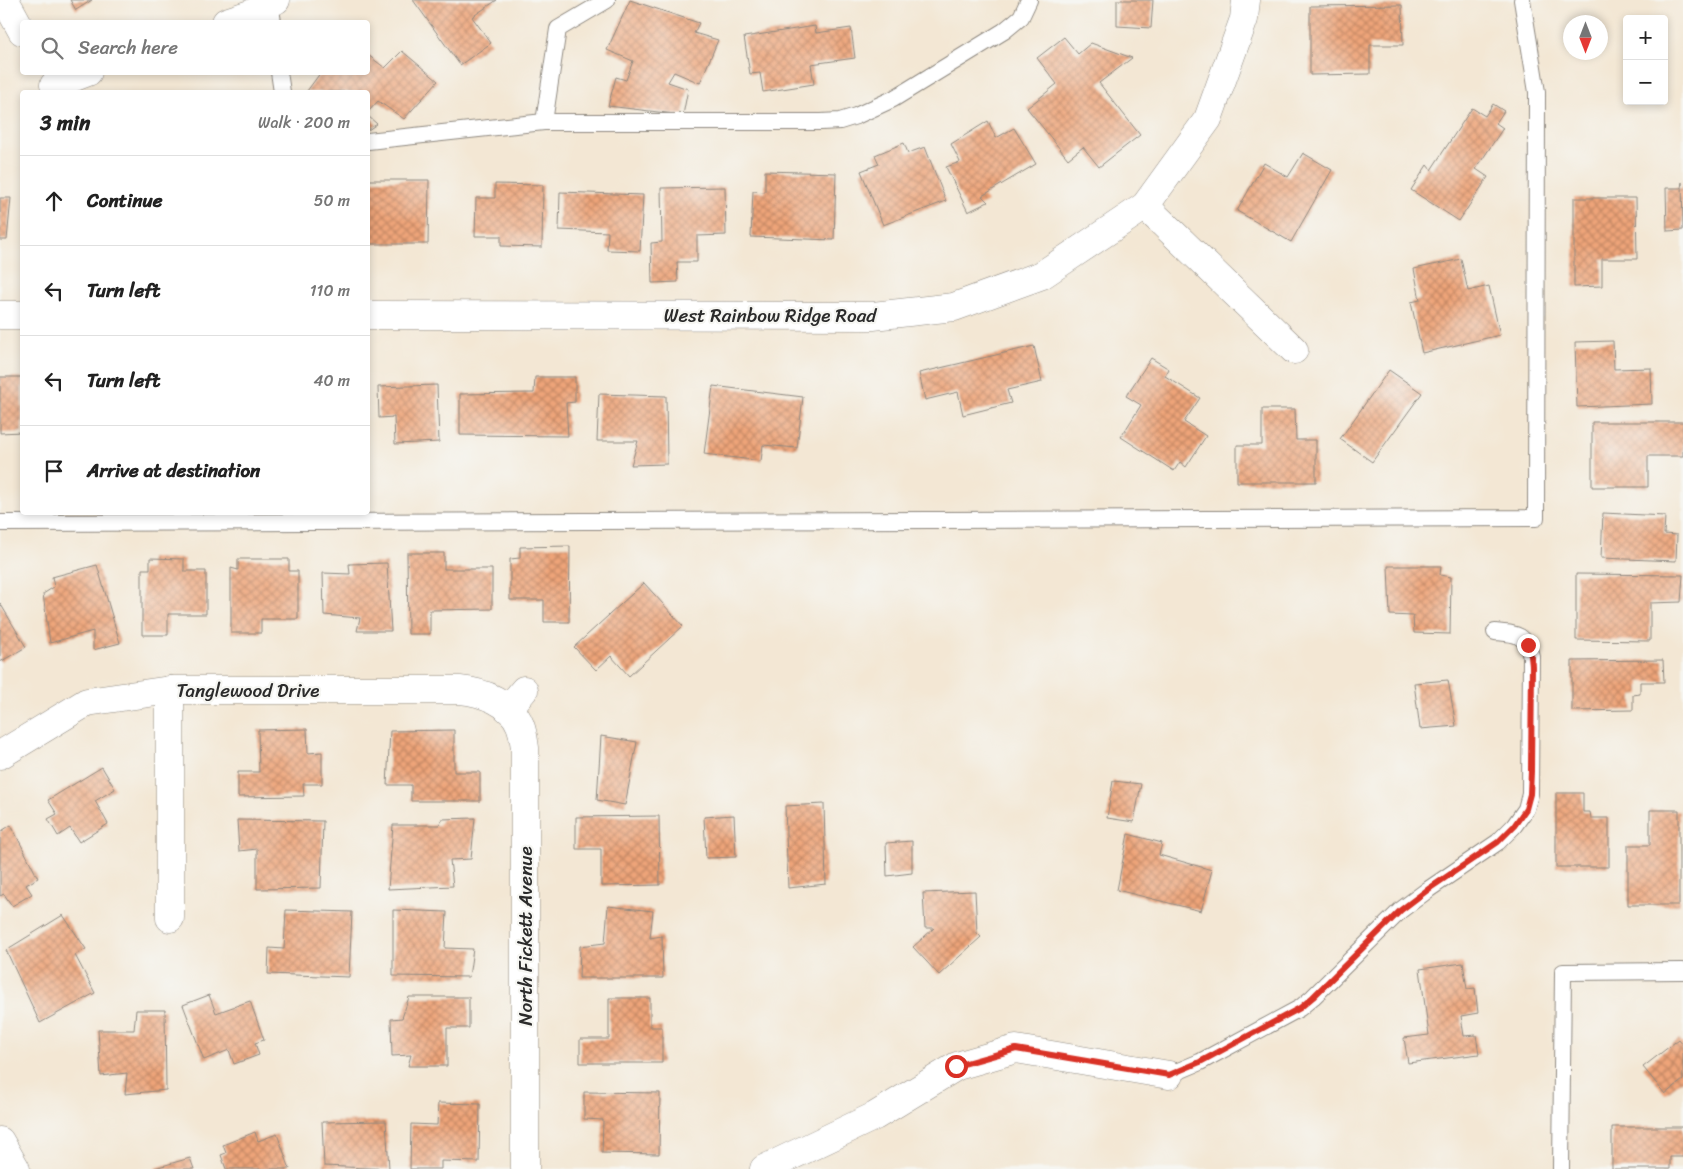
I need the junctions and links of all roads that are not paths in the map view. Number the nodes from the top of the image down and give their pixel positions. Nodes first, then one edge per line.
1 (5, 0) edge
2 (606, 0) edge
3 (1029, 0) edge
4 (1246, 0) edge
5 (1522, 0) edge
6 (273, 9) edge
7 (232, 20) edge
8 (20, 27) edge
9 (78, 75) edge
10 (279, 75) edge
11 (52, 83) edge
12 (282, 90) edge
13 (544, 122) junction
14 (370, 140) edge
15 (1145, 206) junction
16 (0, 315) edge
17 (20, 315) edge
18 (370, 315) edge
19 (1294, 350) dead end
20 (0, 524) edge
21 (1495, 632) dead end
22 (170, 690) junction
23 (516, 699) joint
24 (0, 755) edge
25 (170, 918) dead end
26 (1683, 971) edge
27 (1169, 1075) joint
28 (0, 1140) edge
29 (16, 1169) edge
30 (525, 1169) edge
31 (764, 1169) edge
32 (1561, 1169) edge

1 - 8 street
2 - 13 lane
3 - 13 lane
4 - 15 street, West Rainbow Ridge Road
5 - 20 lane
6 - 7 street
9 - 11 street
10 - 12 lane
13 - 14 lane
15 - 18 street, West Rainbow Ridge Road
15 - 19 street
16 - 17 street
21 - 27 lane
22 - 23 street, Tanglewood Drive
22 - 24 street, Tanglewood Drive
22 - 25 street
23 - 30 street, North Fickett Avenue
26 - 32 lane
27 - 31 street
28 - 29 street

